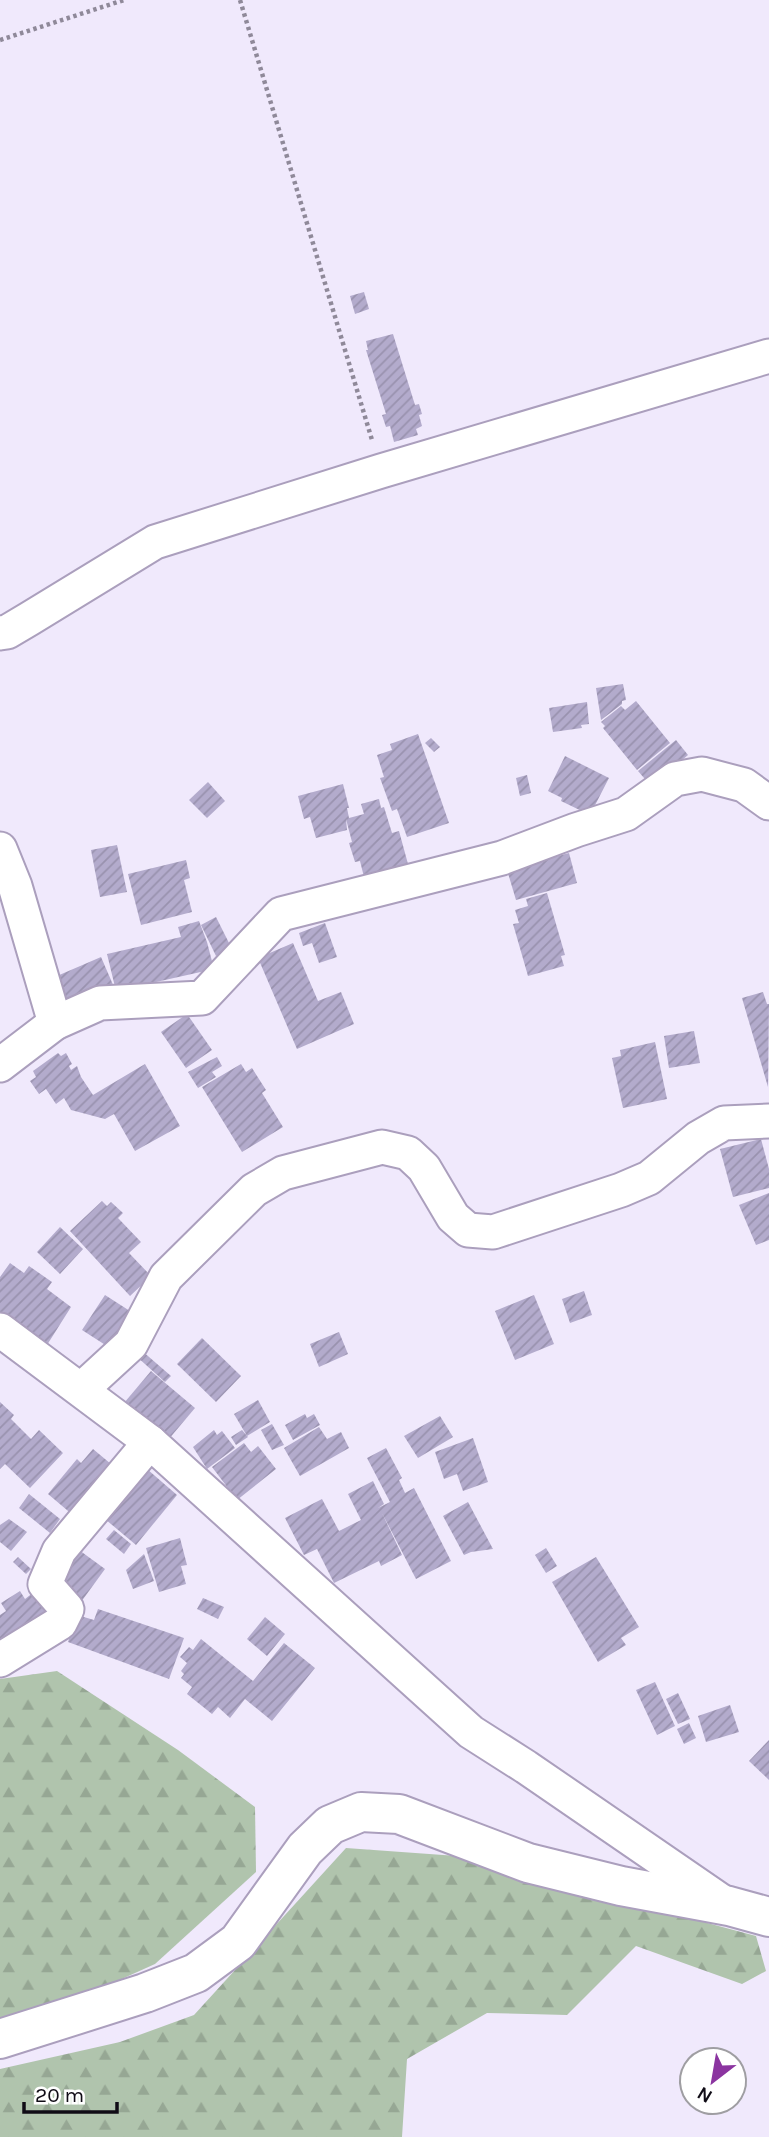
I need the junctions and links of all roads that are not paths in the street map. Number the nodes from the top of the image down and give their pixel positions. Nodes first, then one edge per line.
1 (769, 356) edge
2 (0, 633) edge
3 (769, 803) edge
4 (0, 849) edge
5 (55, 1023) junction
6 (0, 1065) edge
7 (769, 1121) edge
8 (0, 1330) edge
9 (82, 1389) junction
10 (150, 1442) junction
11 (0, 1660) edge
12 (729, 1906) junction
13 (769, 1917) edge
14 (0, 2039) edge

1 - 2 street
3 - 5 street
4 - 5 street
5 - 6 street
7 - 9 street
8 - 9 street
9 - 10 street
10 - 11 street
10 - 12 street
12 - 13 street
12 - 14 street

